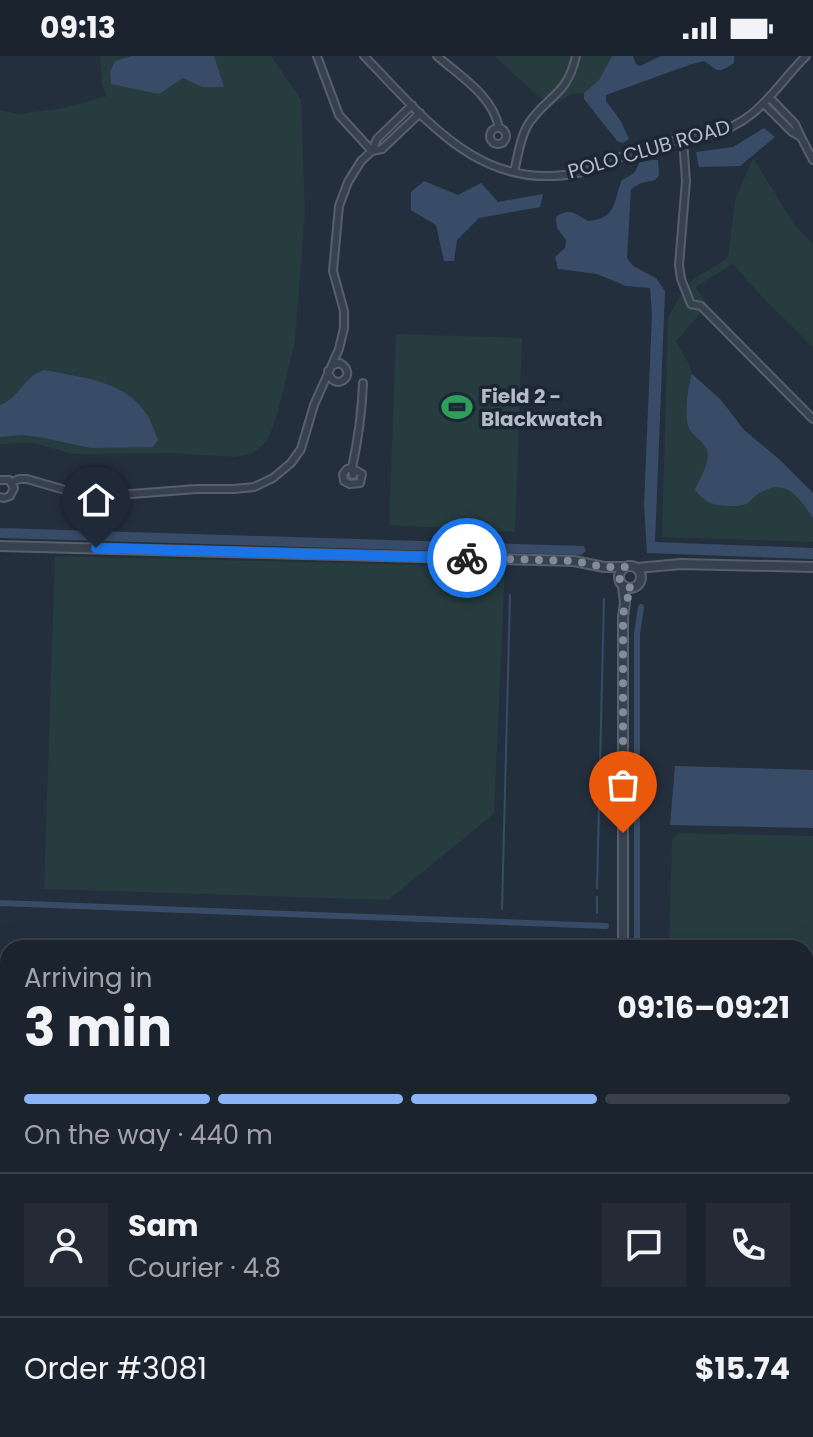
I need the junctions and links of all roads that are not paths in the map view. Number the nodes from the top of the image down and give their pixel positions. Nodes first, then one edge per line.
1 (317, 56) edge
2 (364, 56) edge
3 (437, 56) edge
4 (576, 56) edge
5 (805, 56) edge
6 (770, 98) junction
7 (764, 104) junction
8 (412, 105) junction
9 (420, 113) junction
10 (499, 128) dead end
11 (801, 137) junction
12 (683, 140) junction
13 (372, 151) junction
14 (813, 160) edge
15 (514, 172) junction
16 (363, 383) dead end
17 (813, 419) edge
18 (353, 472) dead end
19 (0, 480) edge
20 (12, 482) junction
21 (0, 497) edge
22 (0, 546) edge
23 (604, 567) junction
24 (625, 567) junction
25 (661, 567) junction
26 (813, 567) edge
27 (637, 568) junction
28 (642, 577) junction
29 (625, 584) junction
30 (623, 940) edge

1 - 13 street
2 - 8 street, POLO CLUB ROAD
3 - 10 street
4 - 15 street
5 - 6 street, POLO CLUB ROAD
6 - 7 street, POLO CLUB ROAD
6 - 11 street
7 - 11 street
7 - 12 street, POLO CLUB ROAD
8 - 9 street, POLO CLUB ROAD
8 - 13 street
9 - 13 street
9 - 15 street, POLO CLUB ROAD
11 - 14 street
12 - 15 street, POLO CLUB ROAD
12 - 17 street
13 - 20 street
16 - 18 street
19 - 20 street
20 - 21 street
22 - 23 street
23 - 24 street
23 - 29 street
24 - 27 street
24 - 29 street
25 - 26 street
25 - 27 street
25 - 28 street
27 - 28 street
28 - 29 street
29 - 30 street

